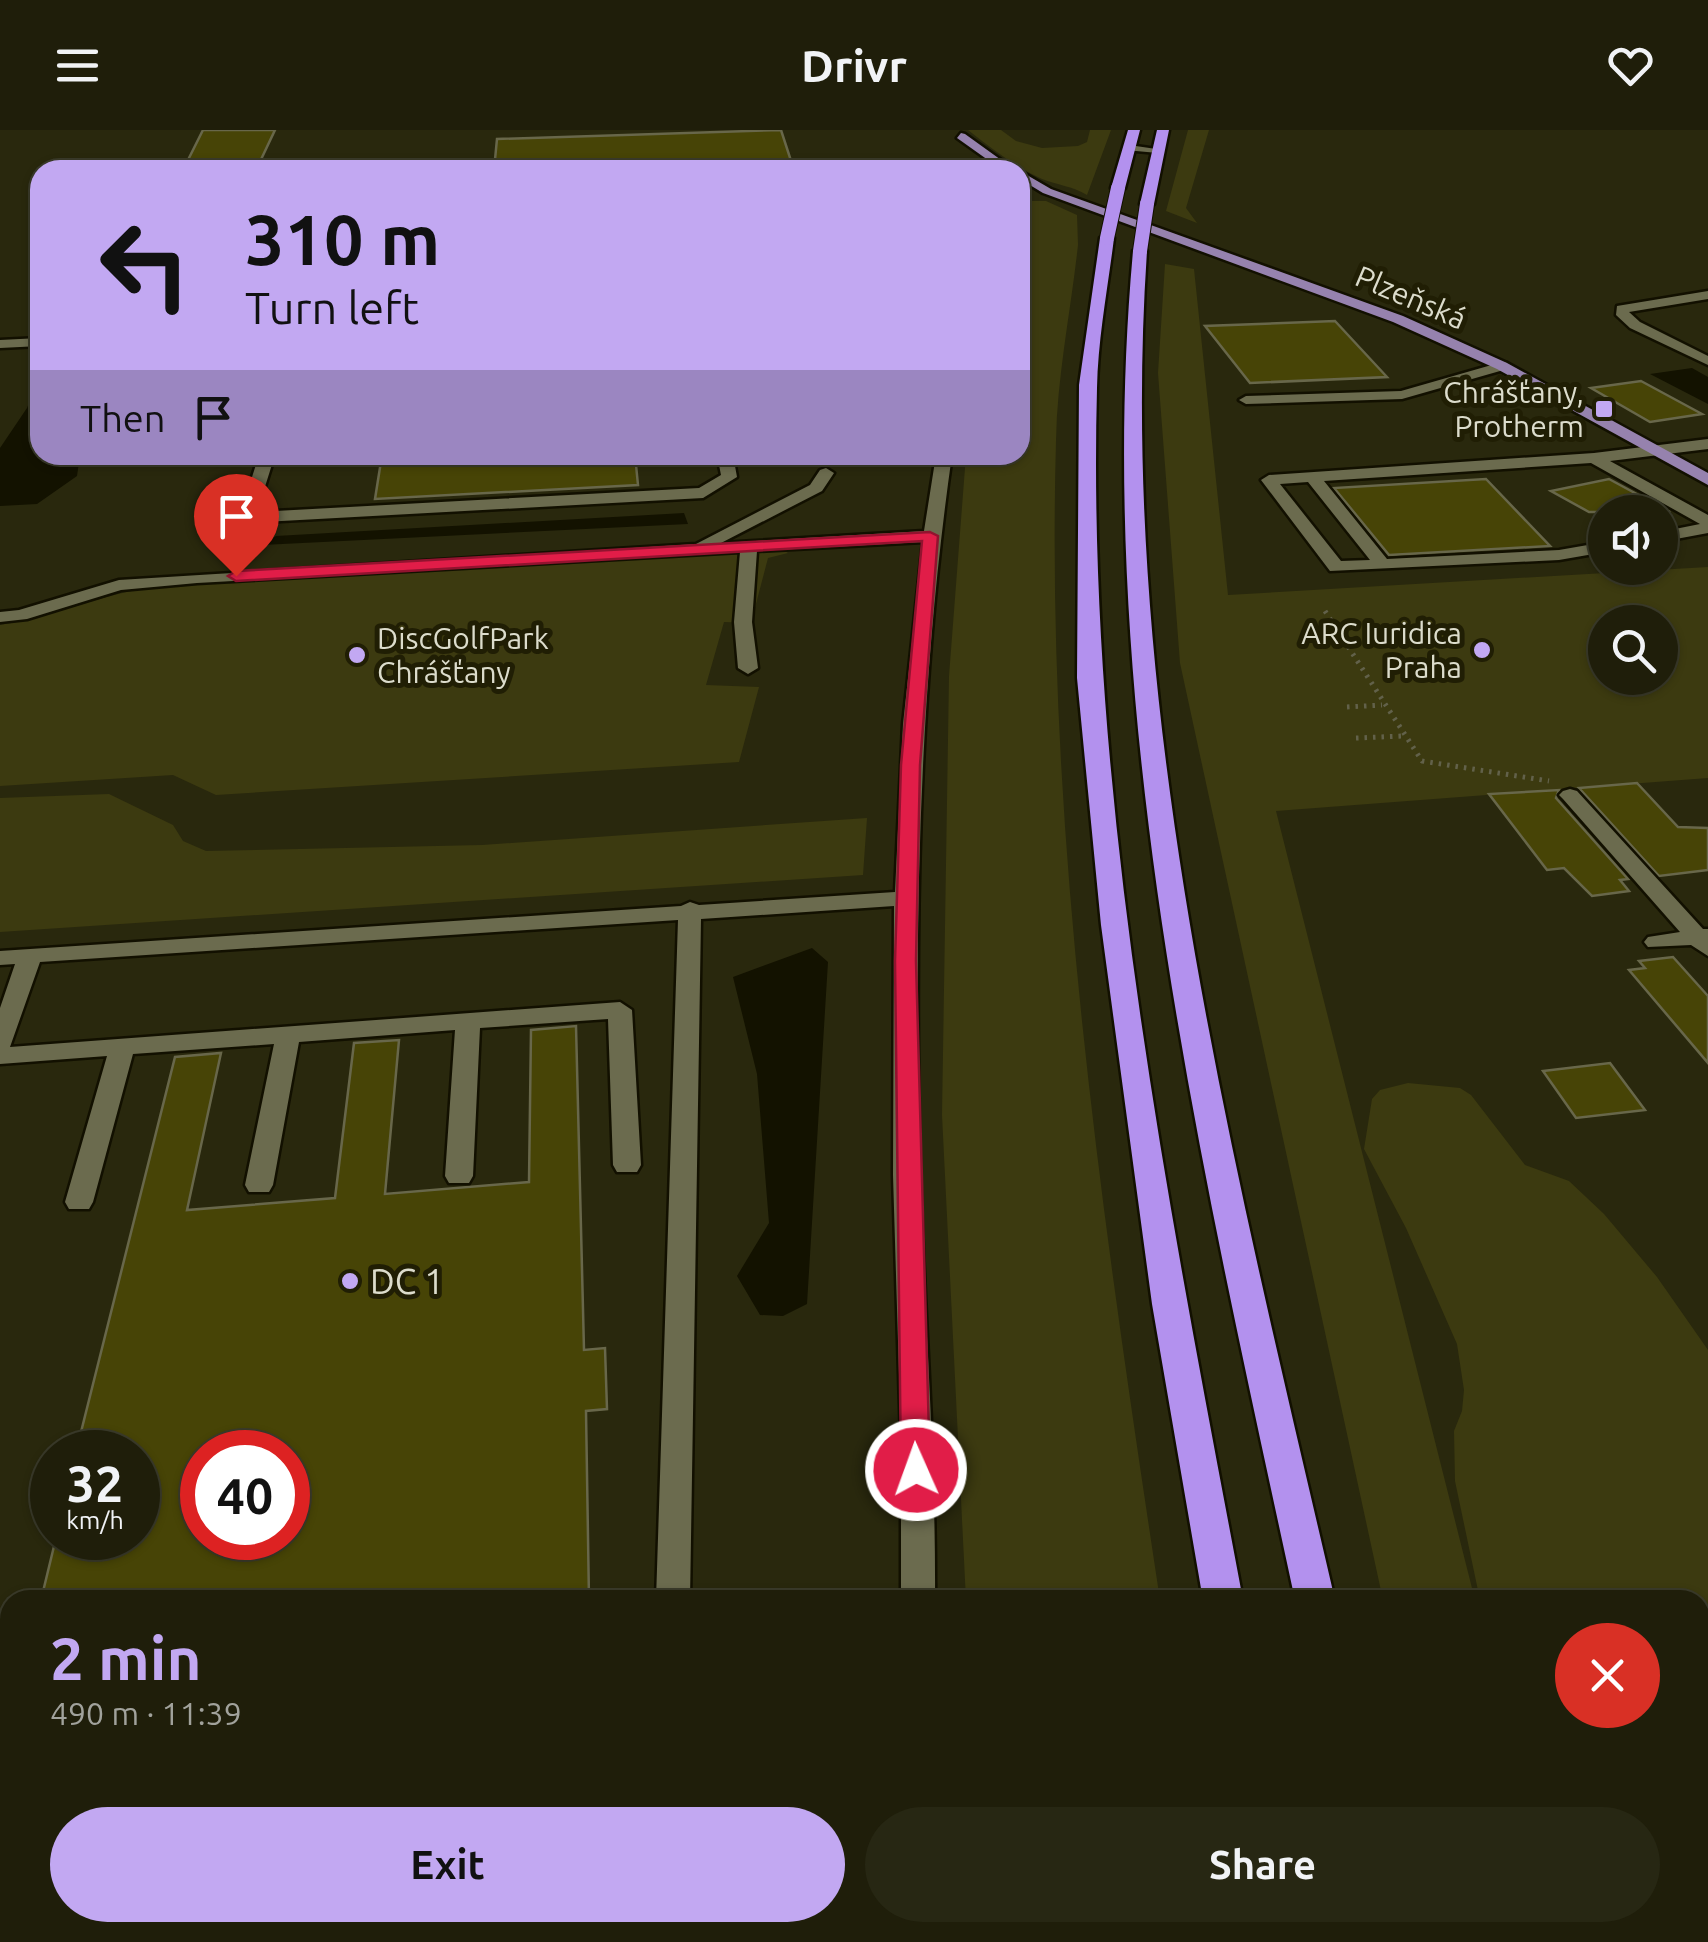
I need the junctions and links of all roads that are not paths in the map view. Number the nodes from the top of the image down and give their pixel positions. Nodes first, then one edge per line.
1 (1134, 130) edge
2 (958, 133) edge
3 (1163, 137) edge
4 (1129, 148) junction
5 (979, 160) edge
6 (996, 160) edge
7 (1030, 180) edge
8 (1038, 184) junction
9 (1030, 190) edge
10 (1030, 195) edge
11 (1078, 200) junction
12 (1706, 296) edge
13 (30, 343) edge
14 (0, 345) edge
15 (1708, 362) edge
16 (1502, 366) junction
17 (1246, 400) dead end
18 (1708, 444) edge
19 (1652, 448) junction
20 (1594, 458) junction
21 (265, 465) edge
22 (727, 465) edge
23 (942, 465) edge
24 (826, 473) dead end
25 (1312, 478) junction
26 (1708, 480) edge
27 (1708, 525) edge
28 (1678, 532) edge
29 (930, 536) junction
30 (749, 546) junction
31 (696, 549) junction
32 (1588, 549) edge
33 (1382, 564) junction
34 (0, 617) edge
35 (748, 668) dead end
36 (1570, 795) road end
37 (907, 898) junction
38 (690, 909) junction
39 (1704, 941) edge
40 (1656, 942) dead end
41 (30, 956) junction
42 (0, 958) edge
43 (468, 1021) junction
44 (288, 1034) junction
45 (0, 1044) edge
46 (122, 1047) junction
47 (0, 1056) edge
48 (627, 1165) dead end
49 (459, 1176) dead end
50 (259, 1185) dead end
51 (79, 1202) dead end
52 (673, 1590) edge
53 (918, 1590) edge
54 (1220, 1590) edge
55 (1313, 1590) edge

1 - 4 highway
2 - 5 main road
2 - 6 main road
3 - 4 street
3 - 55 highway, bridge
4 - 54 highway, bridge
7 - 8 main road, Plzeňská
8 - 9 main road, Plzeňská
8 - 11 main road, Plzeňská
10 - 11 main road, Plzeňská
11 - 16 main road, Plzeňská
12 - 15 street
13 - 14 street
16 - 17 street
16 - 19 main road, Plzeňská
18 - 19 street
19 - 20 street
19 - 26 main road, Plzeňská
20 - 25 street
20 - 27 street
21 - 22 street
23 - 29 street
24 - 31 street
25 - 33 street
25 - 33 street
27 - 28 street
29 - 30 street
29 - 37 street
30 - 31 street
30 - 35 street
31 - 34 street
32 - 33 street
36 - 39 street
37 - 38 street
37 - 53 street
38 - 41 street
38 - 52 street
39 - 40 street
41 - 42 street
41 - 45 street
43 - 44 street
43 - 48 street
43 - 49 street
44 - 46 street
44 - 50 street
46 - 47 street
46 - 51 street

